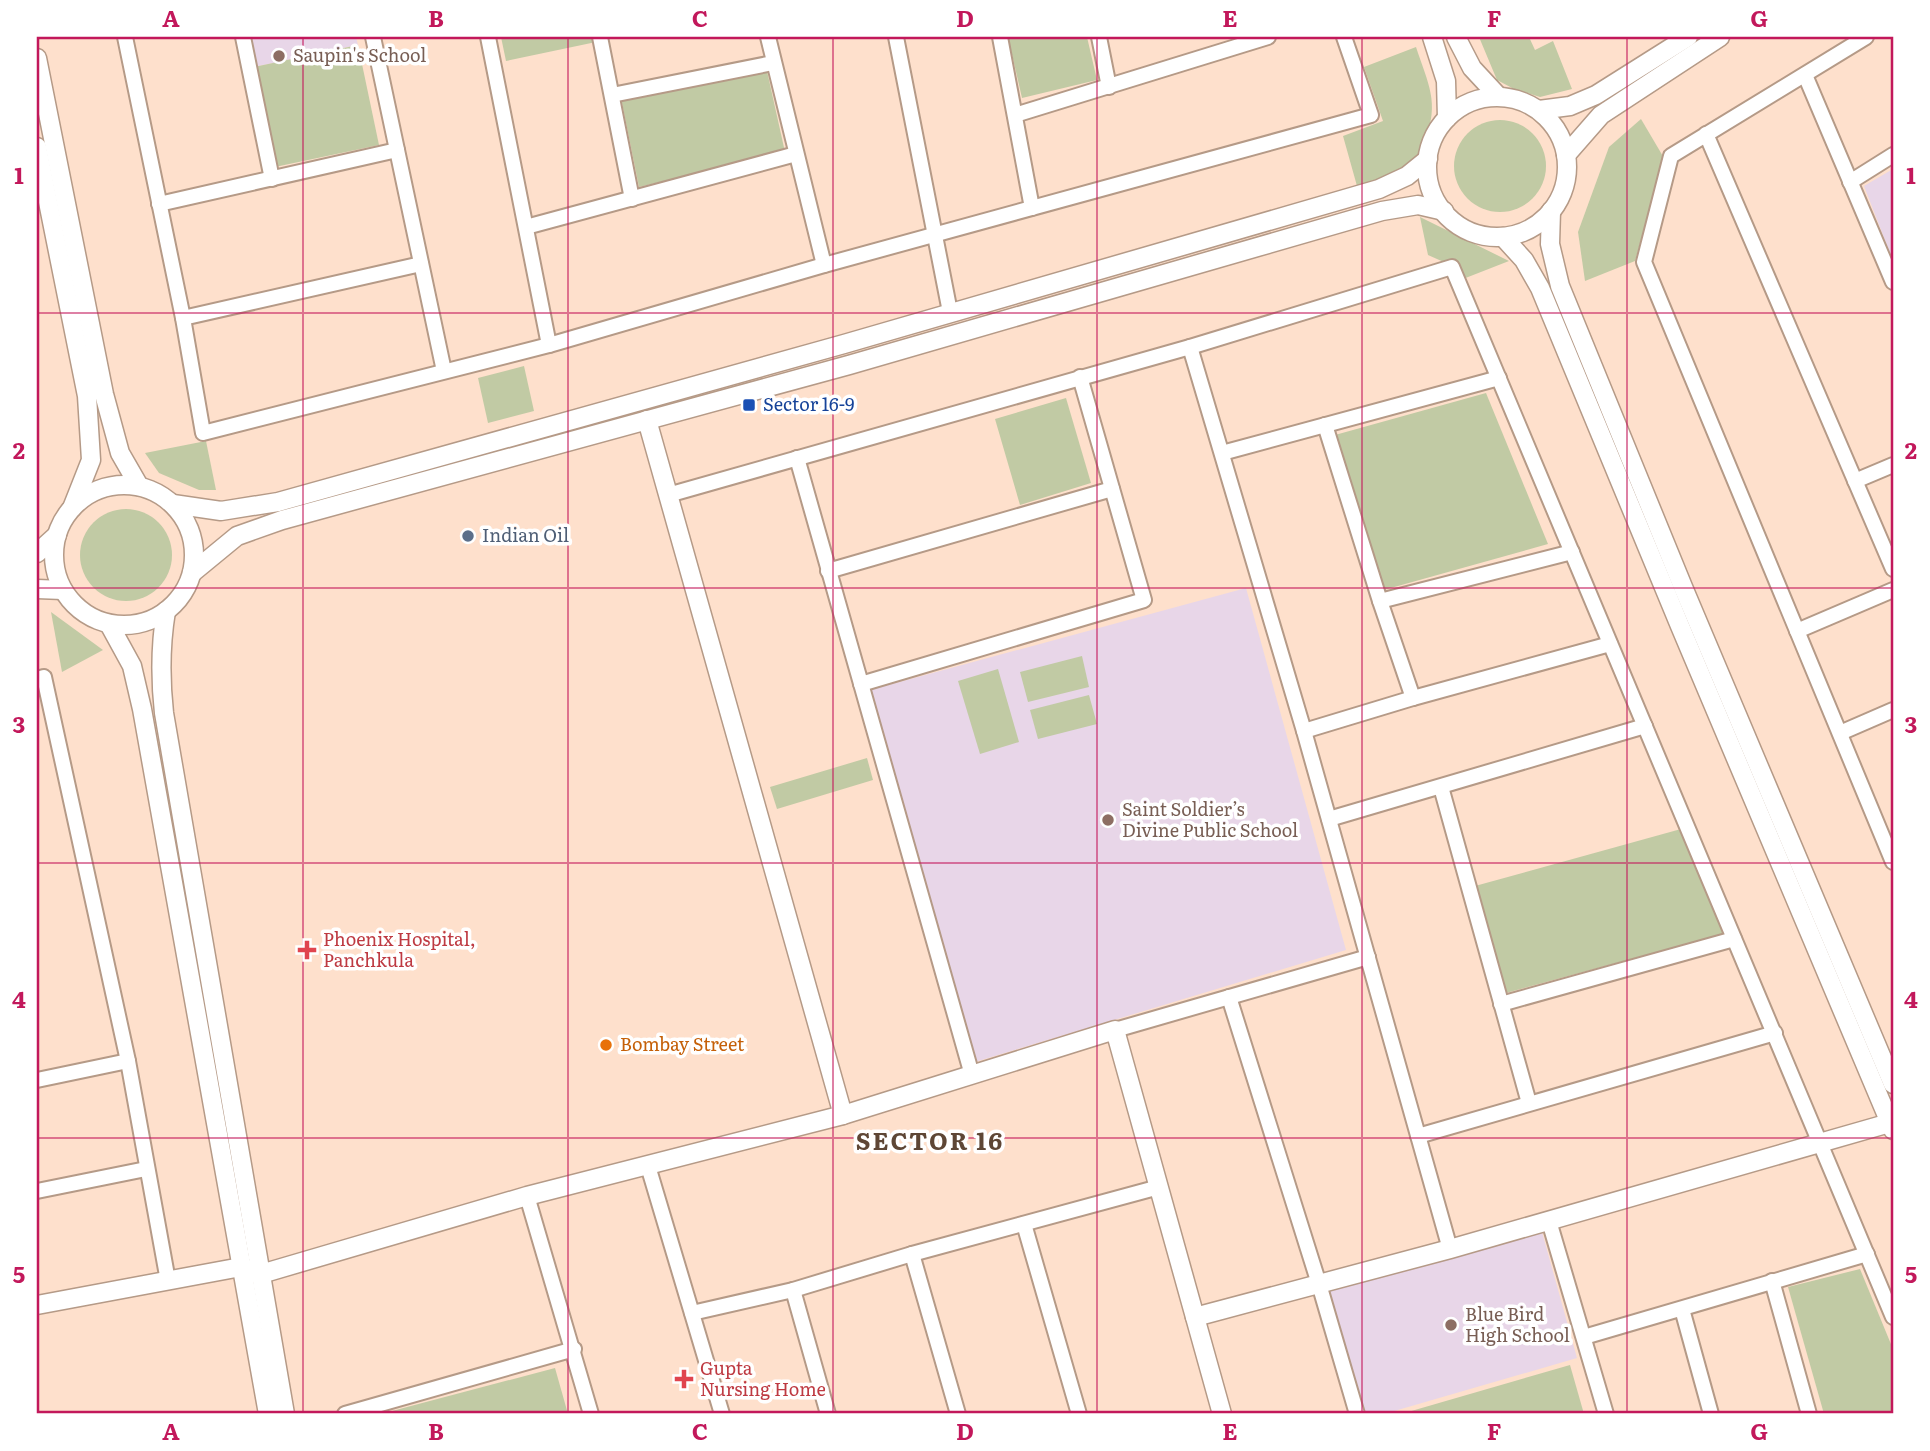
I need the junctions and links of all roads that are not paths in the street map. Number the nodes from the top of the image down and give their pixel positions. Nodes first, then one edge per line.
1 (125, 37) edge
2 (243, 37) edge
3 (373, 37) edge
4 (488, 37) edge
5 (600, 37) edge
6 (768, 37) edge
7 (896, 37) edge
8 (1000, 37) edge
9 (1099, 37) edge
10 (1268, 37) edge
11 (1344, 37) edge
12 (1432, 37) edge
13 (1456, 37) edge
14 (1688, 37) edge
15 (1720, 37) edge
16 (1866, 37) edge
17 (37, 58) edge
18 (773, 63) junction
19 (1805, 75) junction
20 (1109, 87) junction
21 (612, 95) junction
22 (1498, 96) junction
23 (1539, 110) junction
24 (1015, 115) junction
25 (1447, 118) junction
26 (1706, 134) junction
27 (37, 148) edge
28 (397, 150) junction
29 (796, 155) junction
30 (1566, 155) junction
31 (1893, 155) edge
32 (1428, 159) junction
33 (272, 179) junction
34 (1850, 182) junction
35 (632, 199) junction
36 (159, 204) junction
37 (1032, 208) junction
38 (1444, 211) junction
39 (1552, 211) junction
40 (526, 227) junction
41 (935, 235) junction
42 (1503, 237) junction
43 (421, 264) junction
44 (824, 265) junction
45 (1893, 282) edge
46 (950, 312) junction
47 (183, 318) junction
48 (549, 345) junction
49 (1190, 346) junction
50 (444, 371) junction
51 (1080, 377) junction
52 (1499, 378) junction
53 (647, 420) junction
54 (1325, 425) junction
55 (1222, 453) junction
56 (796, 458) junction
57 (1893, 465) edge
58 (1856, 481) junction
59 (139, 486) junction
60 (1112, 488) junction
61 (668, 495) junction
62 (173, 504) junction
63 (72, 508) junction
64 (57, 535) junction
65 (1572, 552) junction
66 (37, 554) edge
67 (1893, 569) edge
68 (828, 570) junction
69 (192, 573) junction
70 (37, 589) edge
71 (63, 590) junction
72 (1893, 590) edge
73 (1380, 601) junction
74 (166, 611) junction
75 (109, 624) junction
76 (1797, 631) junction
77 (1610, 644) junction
78 (37, 679) edge
79 (861, 684) junction
80 (1413, 698) junction
81 (1893, 710) edge
82 (1645, 726) junction
83 (1304, 731) junction
84 (1840, 733) junction
85 (1441, 787) junction
86 (1329, 820) junction
87 (1893, 862) edge
88 (1734, 939) junction
89 (1368, 957) junction
90 (1229, 997) junction
91 (1501, 1004) junction
92 (1115, 1030) junction
93 (1775, 1033) junction
94 (128, 1061) junction
95 (972, 1075) junction
96 (37, 1080) edge
97 (1893, 1084) edge
98 (1529, 1103) junction
99 (843, 1115) junction
100 (1892, 1125) edge
101 (1418, 1136) junction
102 (1820, 1143) junction
103 (648, 1166) junction
104 (146, 1169) junction
105 (1159, 1187) junction
106 (37, 1191) edge
107 (527, 1196) junction
108 (1549, 1221) junction
109 (1024, 1224) junction
110 (1450, 1249) junction
111 (912, 1254) junction
112 (1867, 1254) junction
113 (242, 1267) junction
114 (261, 1274) junction
115 (168, 1280) junction
116 (1772, 1281) junction
117 (1319, 1284) junction
118 (793, 1290) junction
119 (37, 1305) edge
120 (1682, 1310) junction
121 (692, 1313) junction
122 (1195, 1317) junction
123 (1893, 1317) edge
124 (1584, 1337) junction
125 (574, 1349) junction
126 (379, 1410) edge
127 (268, 1414) edge
128 (285, 1414) edge
129 (345, 1414) edge
130 (591, 1414) edge
131 (722, 1414) edge
132 (828, 1414) edge
133 (958, 1414) edge
134 (1079, 1414) edge
135 (1222, 1414) edge
136 (1357, 1414) edge
137 (1606, 1414) edge
138 (1711, 1414) edge
139 (1809, 1414) edge

1 - 36 street
2 - 33 street
3 - 28 street
4 - 40 street
5 - 21 street
6 - 18 street
7 - 41 street
8 - 24 street
9 - 20 street
10 - 20 street
11 - 37 street
12 - 25 street
13 - 22 street
14 - 23 street
15 - 30 street
16 - 19 street
17 - 59 street
18 - 21 street
18 - 29 street
19 - 26 street
19 - 34 street
20 - 24 street
21 - 35 street
22 - 23 street
22 - 25 street
23 - 30 street
24 - 37 street
25 - 32 street
26 - 58 street
26 - 76 street
27 - 63 street
28 - 33 street
28 - 43 street
29 - 35 street
29 - 44 street
30 - 39 street
31 - 34 street
32 - 38 street
32 - 46 street
33 - 36 street
34 - 45 street
35 - 40 street
36 - 47 street
37 - 41 street
38 - 42 street
38 - 53 street
39 - 42 street
39 - 97 street
40 - 48 street
41 - 44 street
41 - 46 street
42 - 100 street
43 - 47 street
43 - 50 street
44 - 48 street
46 - 62 street
47 - 50 street
48 - 50 street
49 - 51 street
49 - 52 street
49 - 55 street
51 - 56 street
51 - 60 street
52 - 54 street
52 - 65 street
53 - 61 street
53 - 69 street
54 - 55 street
54 - 73 street
55 - 83 street
56 - 61 street
56 - 68 street
57 - 58 street
58 - 67 street
59 - 62 street
59 - 63 street
60 - 68 street
60 - 79 street
61 - 99 street
62 - 69 street
63 - 64 street
64 - 66 street
64 - 71 street
65 - 73 street
65 - 77 street
68 - 79 street
69 - 74 street
70 - 71 street
71 - 75 street
72 - 76 street
73 - 80 street
74 - 75 street
74 - 114 street
75 - 113 street
76 - 84 street
77 - 80 street
77 - 82 street
78 - 94 street
79 - 95 street
80 - 83 street
81 - 84 street
82 - 85 street
82 - 88 street
83 - 86 street
84 - 87 street
85 - 86 street
85 - 91 street
86 - 89 street
88 - 91 street
88 - 93 street
89 - 90 street
89 - 101 street
90 - 92 street
90 - 117 street
91 - 98 street
92 - 95 street
92 - 105 street
93 - 98 street
93 - 102 street
94 - 96 street
94 - 104 street
95 - 99 street
98 - 101 street
99 - 103 street
100 - 102 street
101 - 110 street
102 - 108 street
102 - 112 street
103 - 107 street
103 - 121 street
104 - 106 street
104 - 115 street
105 - 109 street
105 - 122 street
107 - 114 street
107 - 125 street
108 - 110 street
108 - 124 street
109 - 111 street
109 - 134 street
110 - 117 street
111 - 118 street
111 - 133 street
112 - 116 street
112 - 123 street
113 - 114 street
113 - 115 street
113 - 127 street
114 - 128 street
115 - 119 street
116 - 120 street
116 - 139 street
117 - 122 street
117 - 136 street
118 - 121 street
118 - 132 street
120 - 124 street
120 - 138 street
121 - 131 street
122 - 135 street
124 - 137 street
125 - 126 street
125 - 130 street
126 - 129 street

